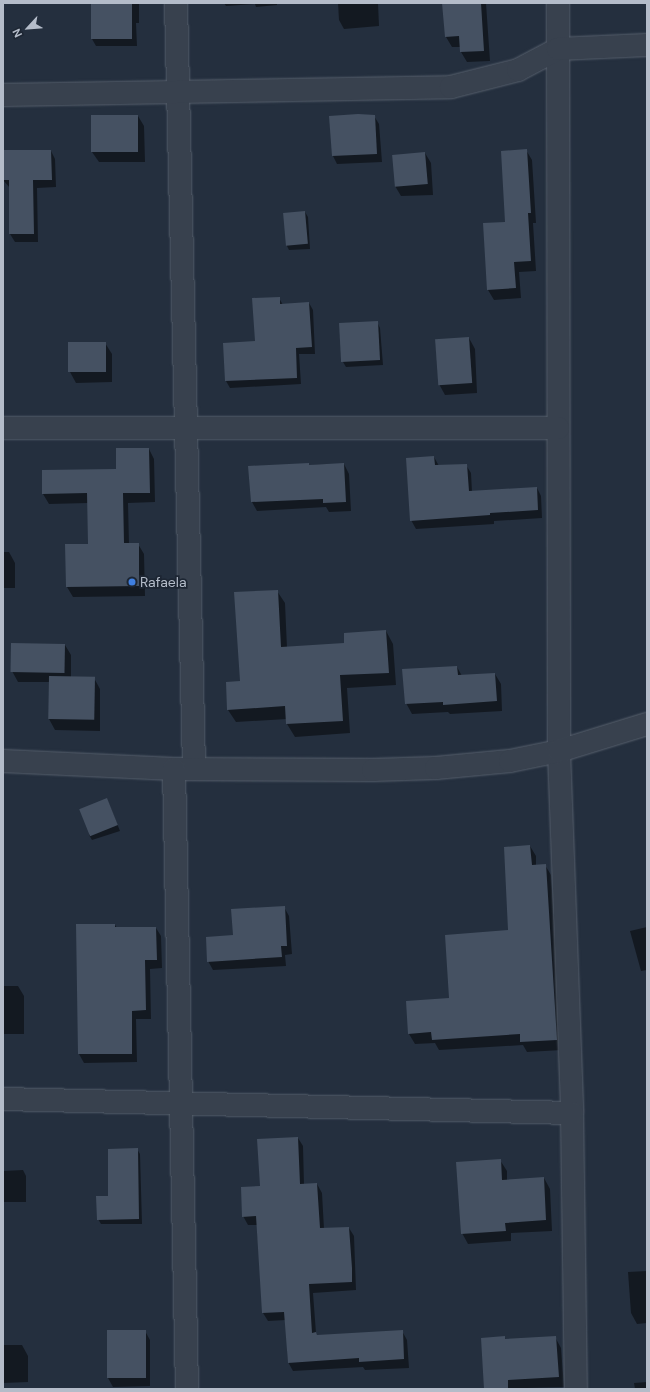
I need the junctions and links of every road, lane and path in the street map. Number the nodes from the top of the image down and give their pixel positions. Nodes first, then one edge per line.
1 (176, 3) edge
2 (558, 3) edge
3 (647, 45) edge
4 (558, 49) junction
5 (178, 90) junction
6 (3, 95) edge
7 (3, 428) edge
8 (186, 428) junction
9 (558, 428) junction
10 (647, 724) edge
11 (559, 752) junction
12 (3, 761) edge
13 (184, 769) junction
14 (3, 1099) edge
15 (180, 1102) junction
16 (572, 1113) junction
17 (187, 1389) edge
18 (576, 1389) edge

1 - 5 street
2 - 4 street
3 - 4 street
4 - 5 street
4 - 9 street
5 - 6 street
5 - 8 street
7 - 8 street
8 - 9 street
8 - 13 street
9 - 11 street
10 - 11 street
11 - 13 street
11 - 16 street
12 - 13 street
13 - 15 street
14 - 15 street
15 - 16 street
15 - 17 street
16 - 18 street

